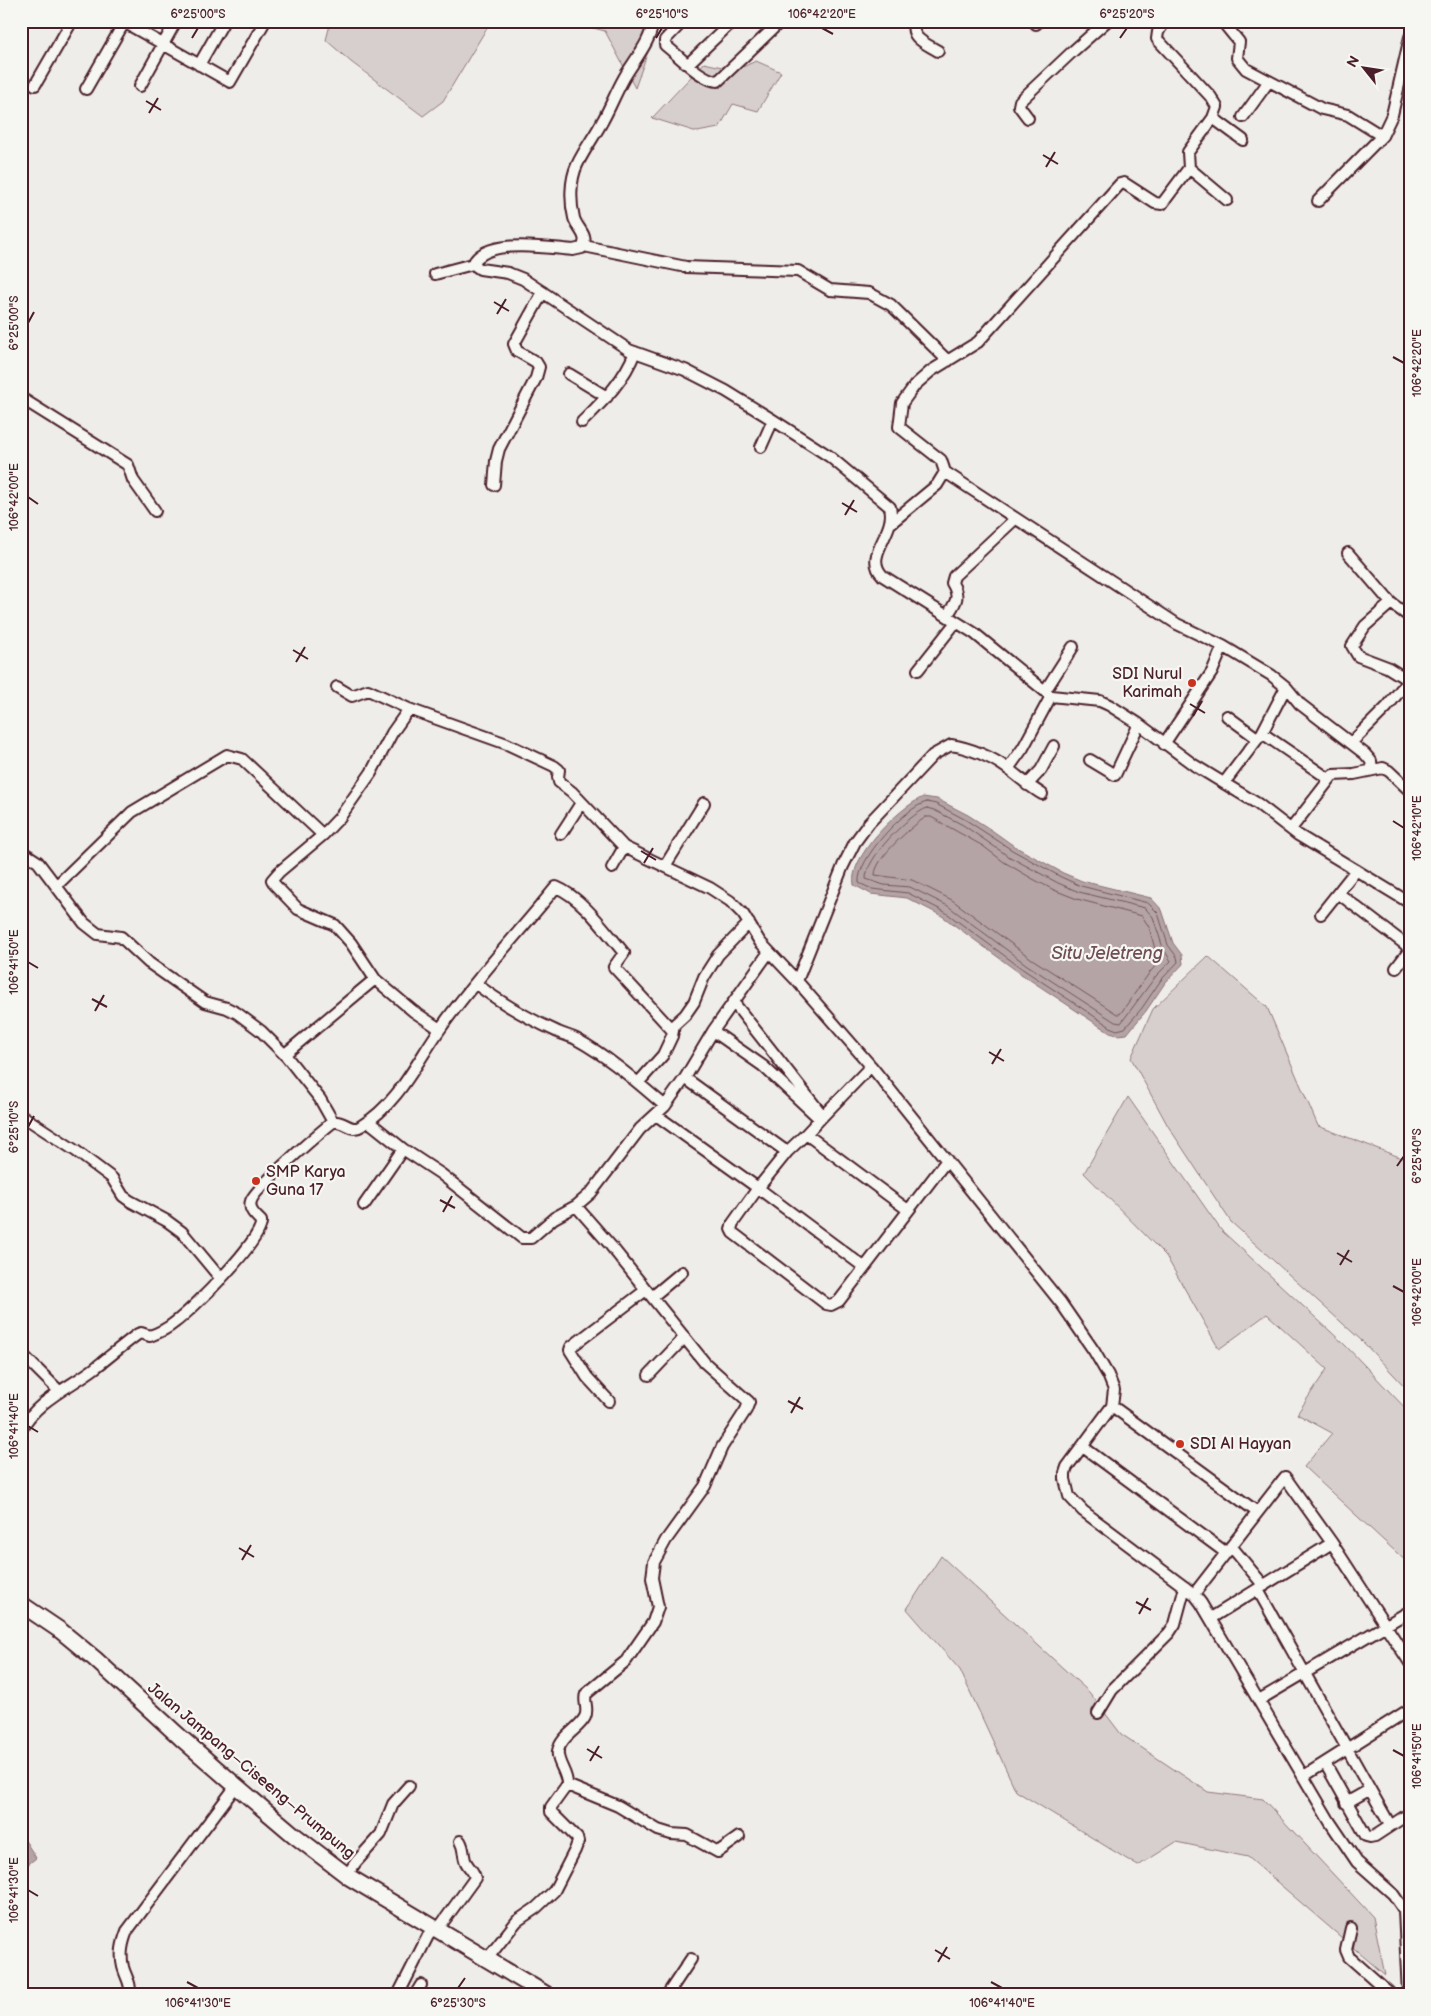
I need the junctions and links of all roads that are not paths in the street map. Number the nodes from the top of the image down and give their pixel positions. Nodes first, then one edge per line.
1 (72, 21) edge
2 (176, 21) edge
3 (224, 21) edge
4 (652, 21) edge
5 (683, 21) edge
6 (733, 21) edge
7 (781, 21) edge
8 (915, 21) edge
9 (1107, 21) edge
10 (1222, 21) edge
11 (124, 22) edge
12 (264, 23) dead end
13 (1161, 23) edge
14 (1410, 37) edge
15 (163, 44) junction
16 (938, 51) dead end
17 (688, 64) junction
18 (199, 65) junction
19 (1269, 81) junction
20 (35, 85) dead end
21 (140, 86) dead end
22 (86, 89) dead end
23 (1243, 117) dead end
24 (1028, 118) dead end
25 (1213, 118) junction
26 (1382, 136) junction
27 (1243, 140) dead end
28 (1188, 168) junction
29 (1227, 200) dead end
30 (1318, 201) dead end
31 (584, 246) junction
32 (473, 264) junction
33 (435, 274) dead end
34 (543, 292) junction
35 (635, 352) junction
36 (948, 362) junction
37 (569, 374) dead end
38 (607, 396) junction
39 (21, 398) edge
40 (773, 420) junction
41 (582, 422) dead end
42 (761, 447) dead end
43 (945, 472) junction
44 (494, 485) dead end
45 (155, 511) dead end
46 (1015, 519) junction
47 (891, 524) junction
48 (1348, 554) dead end
49 (1391, 603) junction
50 (1410, 617) edge
51 (951, 619) junction
52 (1223, 646) junction
53 (1073, 647) dead end
54 (918, 670) dead end
55 (1409, 679) edge
56 (336, 687) dead end
57 (1286, 687) junction
58 (1048, 694) junction
59 (409, 709) junction
60 (1227, 716) dead end
61 (1139, 724) junction
62 (1259, 735) junction
63 (1351, 742) junction
64 (1164, 744) junction
65 (1054, 746) dead end
66 (1090, 760) dead end
67 (1008, 769) junction
68 (1372, 769) junction
69 (1328, 779) junction
70 (1224, 783) junction
71 (1027, 785) junction
72 (1410, 790) edge
73 (1042, 794) dead end
74 (582, 803) junction
75 (704, 803) dead end
76 (1291, 829) junction
77 (561, 834) dead end
78 (323, 835) junction
79 (624, 847) junction
80 (21, 851) edge
81 (665, 866) junction
82 (612, 868) dead end
83 (1356, 870) junction
84 (57, 885) junction
85 (1338, 893) junction
86 (1410, 903) edge
87 (1321, 914) dead end
88 (749, 923) junction
89 (769, 952) junction
90 (1396, 968) dead end
91 (375, 979) junction
92 (798, 981) junction
93 (476, 984) junction
94 (734, 1003) junction
95 (440, 1029) junction
96 (673, 1031) junction
97 (714, 1031) junction
98 (285, 1054) junction
99 (871, 1066) junction
100 (685, 1078) junction
101 (638, 1083) junction
102 (665, 1106) junction
103 (21, 1115) edge
104 (656, 1115) junction
105 (821, 1118) junction
106 (368, 1121) junction
107 (333, 1122) junction
108 (806, 1134) junction
109 (403, 1149) junction
110 (787, 1152) junction
111 (947, 1160) junction
112 (758, 1188) junction
113 (364, 1206) dead end
114 (576, 1206) junction
115 (908, 1210) junction
116 (864, 1267) junction
117 (682, 1272) dead end
118 (221, 1278) junction
119 (649, 1294) junction
120 (684, 1338) junction
121 (21, 1353) edge
122 (649, 1375) dead end
123 (59, 1392) junction
124 (609, 1402) dead end
125 (1112, 1406) junction
126 (21, 1430) edge
127 (1083, 1447) junction
128 (1257, 1512) junction
129 (1332, 1543) junction
130 (1228, 1549) junction
131 (1185, 1587) junction
132 (1261, 1588) junction
133 (1194, 1594) junction
134 (21, 1604) edge
135 (1410, 1610) edge
136 (1211, 1618) junction
137 (1386, 1624) junction
138 (1410, 1663) edge
139 (1304, 1673) junction
140 (1259, 1700) junction
141 (1410, 1710) edge
142 (1098, 1713) dead end
143 (1347, 1749) junction
144 (1325, 1763) junction
145 (1304, 1776) junction
146 (567, 1785) junction
147 (236, 1786) junction
148 (409, 1786) dead end
149 (1369, 1790) junction
150 (1346, 1803) junction
151 (1410, 1813) edge
152 (1390, 1825) junction
153 (738, 1837) dead end
154 (460, 1840) dead end
155 (346, 1875) junction
156 (435, 1928) junction
157 (1351, 1928) dead end
158 (1408, 1942) edge
159 (487, 1959) junction
160 (691, 1959) dead end
161 (420, 1984) dead end
162 (128, 1995) edge
163 (398, 1995) edge
164 (414, 1995) edge
165 (547, 1995) edge
166 (667, 1995) edge
167 (1392, 1995) edge
168 (1408, 1995) edge

1 - 20 street
2 - 15 street
3 - 18 street
4 - 31 street
5 - 17 street
6 - 17 street
7 - 17 street
8 - 16 street
9 - 24 street
10 - 19 street
11 - 15 street
11 - 22 street
12 - 18 street
13 - 25 street
14 - 26 street
15 - 18 street
15 - 21 street
19 - 23 street
19 - 26 street
25 - 27 street
25 - 28 street
26 - 30 street
28 - 29 street
28 - 36 street
31 - 32 street
31 - 36 street
32 - 33 street
32 - 34 street
34 - 35 street
34 - 44 street
35 - 38 street
35 - 40 street
36 - 43 street
37 - 38 street
38 - 41 street
39 - 45 street
40 - 42 street
40 - 47 street
43 - 46 street
43 - 47 street
46 - 51 street
46 - 52 street
47 - 51 street
48 - 49 street
49 - 50 street
49 - 55 street
51 - 54 street
51 - 58 street
52 - 57 street
52 - 64 street
53 - 58 street
55 - 63 street
56 - 59 street
57 - 62 street
57 - 63 street
58 - 61 street
58 - 67 street
59 - 74 street
59 - 78 street
60 - 62 street
61 - 64 street
61 - 66 street
62 - 69 street
62 - 70 street
63 - 68 street
64 - 70 street
65 - 71 street
67 - 71 street
67 - 92 street
68 - 69 street
68 - 72 street
69 - 76 street
70 - 76 street
71 - 73 street
74 - 77 street
74 - 79 street
75 - 81 street
76 - 83 street
78 - 84 street
78 - 91 street
79 - 81 street
79 - 82 street
80 - 84 street
81 - 88 street
83 - 85 street
83 - 86 street
84 - 98 street
85 - 87 street
85 - 90 street
88 - 89 street
88 - 96 street
89 - 92 street
89 - 94 street
91 - 95 street
91 - 98 street
92 - 99 street
93 - 95 street
93 - 96 street
93 - 101 street
94 - 97 street
94 - 105 street
95 - 106 street
96 - 101 street
97 - 100 street
97 - 105 street
98 - 107 street
99 - 105 street
99 - 111 street
100 - 102 street
100 - 110 street
101 - 102 street
102 - 104 street
103 - 118 street
104 - 112 street
104 - 114 street
105 - 108 street
106 - 107 street
106 - 109 street
107 - 118 street
108 - 110 street
108 - 115 street
109 - 113 street
109 - 114 street
110 - 112 street
111 - 115 street
111 - 125 street
112 - 116 street
112 - 116 street
114 - 119 street
115 - 116 street
117 - 119 street
118 - 123 street
119 - 120 street
119 - 124 street
120 - 122 street
120 - 146 street
121 - 123 street
123 - 126 street
125 - 127 street
125 - 128 street
127 - 130 street
127 - 131 street
128 - 129 street
128 - 130 street
129 - 132 street
129 - 137 street
130 - 132 street
130 - 133 street
131 - 133 street
131 - 142 street
132 - 136 street
132 - 139 street
133 - 136 street
134 - 147 main road, Jalan Jampang–Ciseeng–Prumpung
135 - 137 street
136 - 140 street
137 - 138 street
137 - 139 street
139 - 140 street
139 - 143 street
140 - 145 street
141 - 143 street
143 - 144 street
143 - 149 street
144 - 145 street
144 - 150 street
145 - 158 street
146 - 153 street
146 - 159 street
147 - 155 main road, Jalan Jampang–Ciseeng–Prumpung
147 - 162 street
148 - 155 street
149 - 150 street
149 - 152 street
150 - 152 street
151 - 152 street
154 - 156 street
155 - 156 main road, Jalan Jampang–Ciseeng–Prumpung
156 - 159 main road, Jalan Jampang–Ciseeng–Prumpung
156 - 163 street
157 - 167 street
158 - 168 street
159 - 165 main road, Jalan Jampang–Ciseeng–Prumpung
160 - 166 street
161 - 164 street

